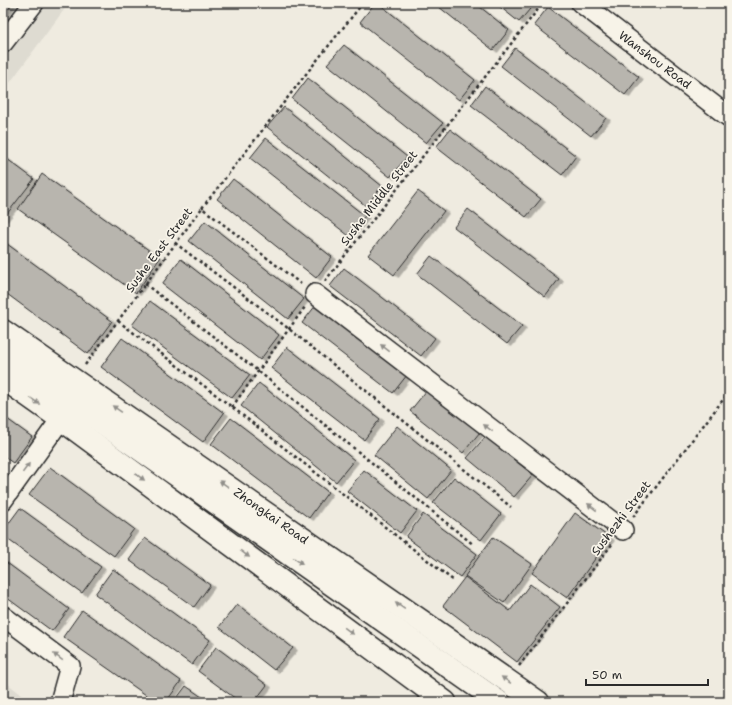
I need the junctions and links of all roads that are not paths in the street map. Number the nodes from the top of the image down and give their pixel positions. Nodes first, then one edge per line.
1 (34, 3) edge
2 (581, 3) edge
3 (3, 43) edge
4 (729, 116) edge
5 (315, 294) road end
6 (3, 331) edge
7 (3, 354) edge
8 (3, 378) edge
9 (61, 419) junction
10 (3, 500) edge
11 (622, 530) road end
12 (346, 595) junction
13 (3, 616) edge
14 (60, 702) edge
15 (446, 702) edge
16 (475, 702) edge
17 (499, 702) edge
18 (538, 702) edge

1 - 3 street
2 - 4 street, Wanshou Road
11 -> 5 street
18 -> 6 main road, Zhongkai Road
7 -> 12 main road
8 -> 9 main road
10 -> 9 street
9 -> 15 main road
12 - 16 main road
12 - 17 main road
14 -> 13 street

